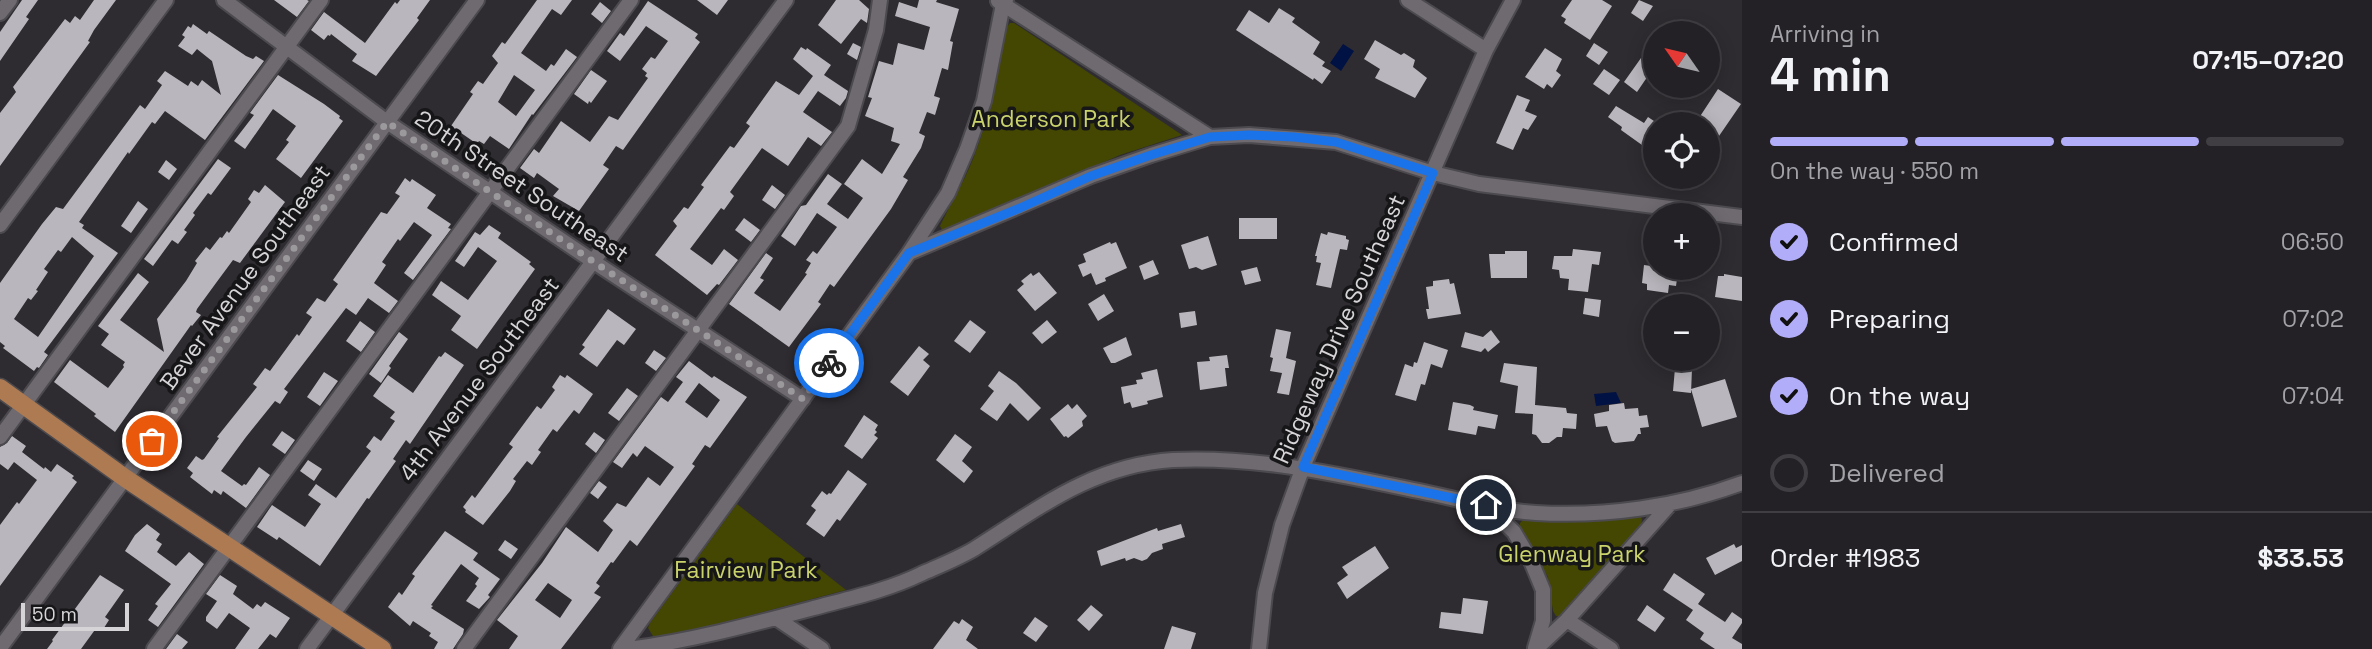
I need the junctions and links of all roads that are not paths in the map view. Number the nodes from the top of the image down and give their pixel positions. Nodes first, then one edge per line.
1 (10, 0) edge
2 (166, 0) edge
3 (224, 0) edge
4 (321, 0) edge
5 (477, 0) edge
6 (631, 0) edge
7 (786, 0) edge
8 (880, 0) edge
9 (1408, 0) edge
10 (1513, 0) edge
11 (1002, 1) edge
12 (0, 13) edge
13 (287, 47) junction
14 (1486, 50) junction
15 (387, 122) junction
16 (1210, 137) junction
17 (1433, 173) junction
18 (490, 192) junction
19 (1742, 217) edge
20 (0, 225) edge
21 (909, 253) junction
22 (594, 262) junction
23 (698, 331) junction
24 (0, 388) edge
25 (803, 399) junction
26 (23, 405) junction
27 (0, 437) edge
28 (1303, 467) junction
29 (125, 478) junction
30 (1742, 483) edge
31 (1671, 503) junction
32 (1486, 505) junction
33 (229, 548) junction
34 (332, 616) junction
35 (776, 618) junction
36 (1567, 620) junction
37 (0, 648) edge
38 (154, 649) edge
39 (307, 649) edge
40 (382, 649) edge
41 (464, 649) edge
42 (620, 649) edge
43 (628, 649) edge
44 (822, 649) edge
45 (1259, 649) edge
46 (1535, 649) edge
47 (1611, 649) edge

1 - 12 street
2 - 20 street
3 - 13 street, 20th Street Southeast
4 - 13 street
5 - 15 street, Bever Avenue Southeast
6 - 18 street
7 - 22 street, 4th Avenue Southeast
8 - 23 street
9 - 14 street
10 - 14 street, Ridgeway Drive Southeast
11 - 16 street
11 - 21 street
13 - 15 street, 20th Street Southeast
13 - 26 street
14 - 17 street, Ridgeway Drive Southeast
15 - 18 street, 20th Street Southeast
15 - 29 street, Bever Avenue Southeast
16 - 17 street
16 - 21 street
17 - 19 street
17 - 28 street, Ridgeway Drive Southeast
18 - 22 street, 20th Street Southeast
18 - 33 street
21 - 25 street
22 - 23 street, 20th Street Southeast
22 - 34 street, 4th Avenue Southeast
23 - 25 street, 20th Street Southeast
23 - 41 street
24 - 26 main road
25 - 42 street
26 - 27 street
26 - 29 main road
28 - 32 street
28 - 35 street
28 - 45 street, Ridgeway Drive Southeast
29 - 33 main road
29 - 37 street, Bever Avenue Southeast
30 - 31 street
31 - 32 street
31 - 36 street
32 - 46 street
33 - 34 main road
33 - 38 street
34 - 39 street, 4th Avenue Southeast
34 - 40 main road
35 - 43 street
35 - 44 street
36 - 46 street
36 - 47 street

